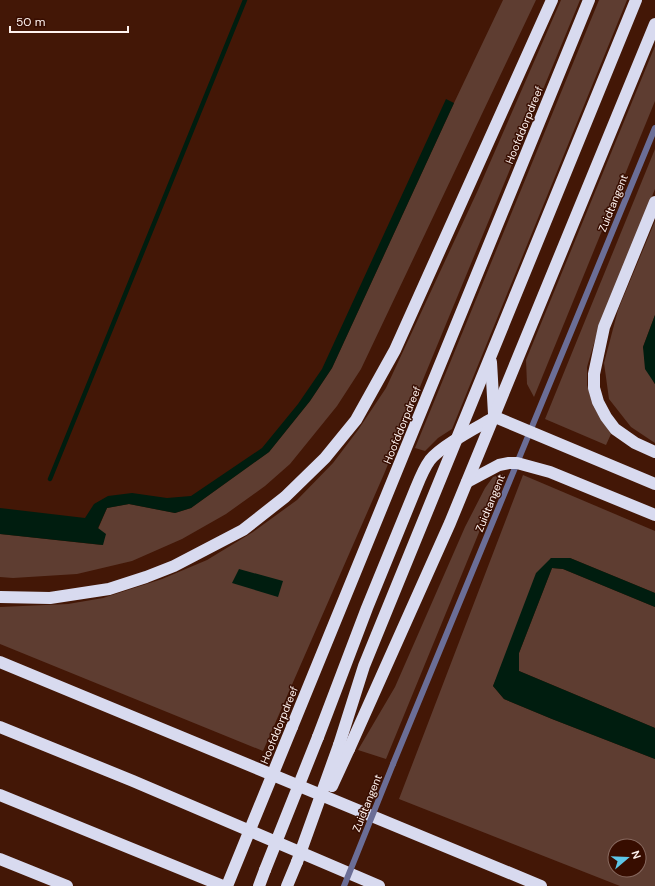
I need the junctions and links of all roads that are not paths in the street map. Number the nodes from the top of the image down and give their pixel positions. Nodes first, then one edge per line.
1 (552, 0) edge
2 (589, 0) edge
3 (636, 0) edge
4 (655, 24) edge
5 (655, 128) edge
6 (655, 202) edge
7 (490, 358) junction
8 (495, 417) junction
9 (530, 432) junction
10 (457, 440) junction
11 (655, 452) edge
12 (517, 463) junction
13 (467, 482) junction
14 (655, 484) edge
15 (655, 515) edge
16 (0, 597) edge
17 (0, 662) edge
18 (0, 727) edge
19 (344, 747) junction
20 (0, 795) edge
21 (0, 859) edge
22 (288, 883) edge
23 (67, 886) edge
24 (223, 886) edge
25 (227, 886) edge
26 (259, 886) edge
27 (344, 886) edge
28 (379, 886) edge
29 (542, 886) edge

1 - 16 highway
2 - 25 highway, Hoofddorpdreef, bridge
3 - 7 highway
4 - 8 highway
5 - 9 lane, Zuidtangent
6 - 11 highway
7 - 8 highway
7 - 10 highway
8 - 9 highway
8 - 10 highway
8 - 13 highway
9 - 12 lane, Zuidtangent
9 - 14 highway
10 - 19 highway
10 - 26 highway, bridge
12 - 13 highway
12 - 15 highway
12 - 27 lane, Zuidtangent, bridge
13 - 19 highway
17 - 29 highway
18 - 28 highway
19 - 22 highway, bridge
20 - 24 highway
21 - 23 highway

